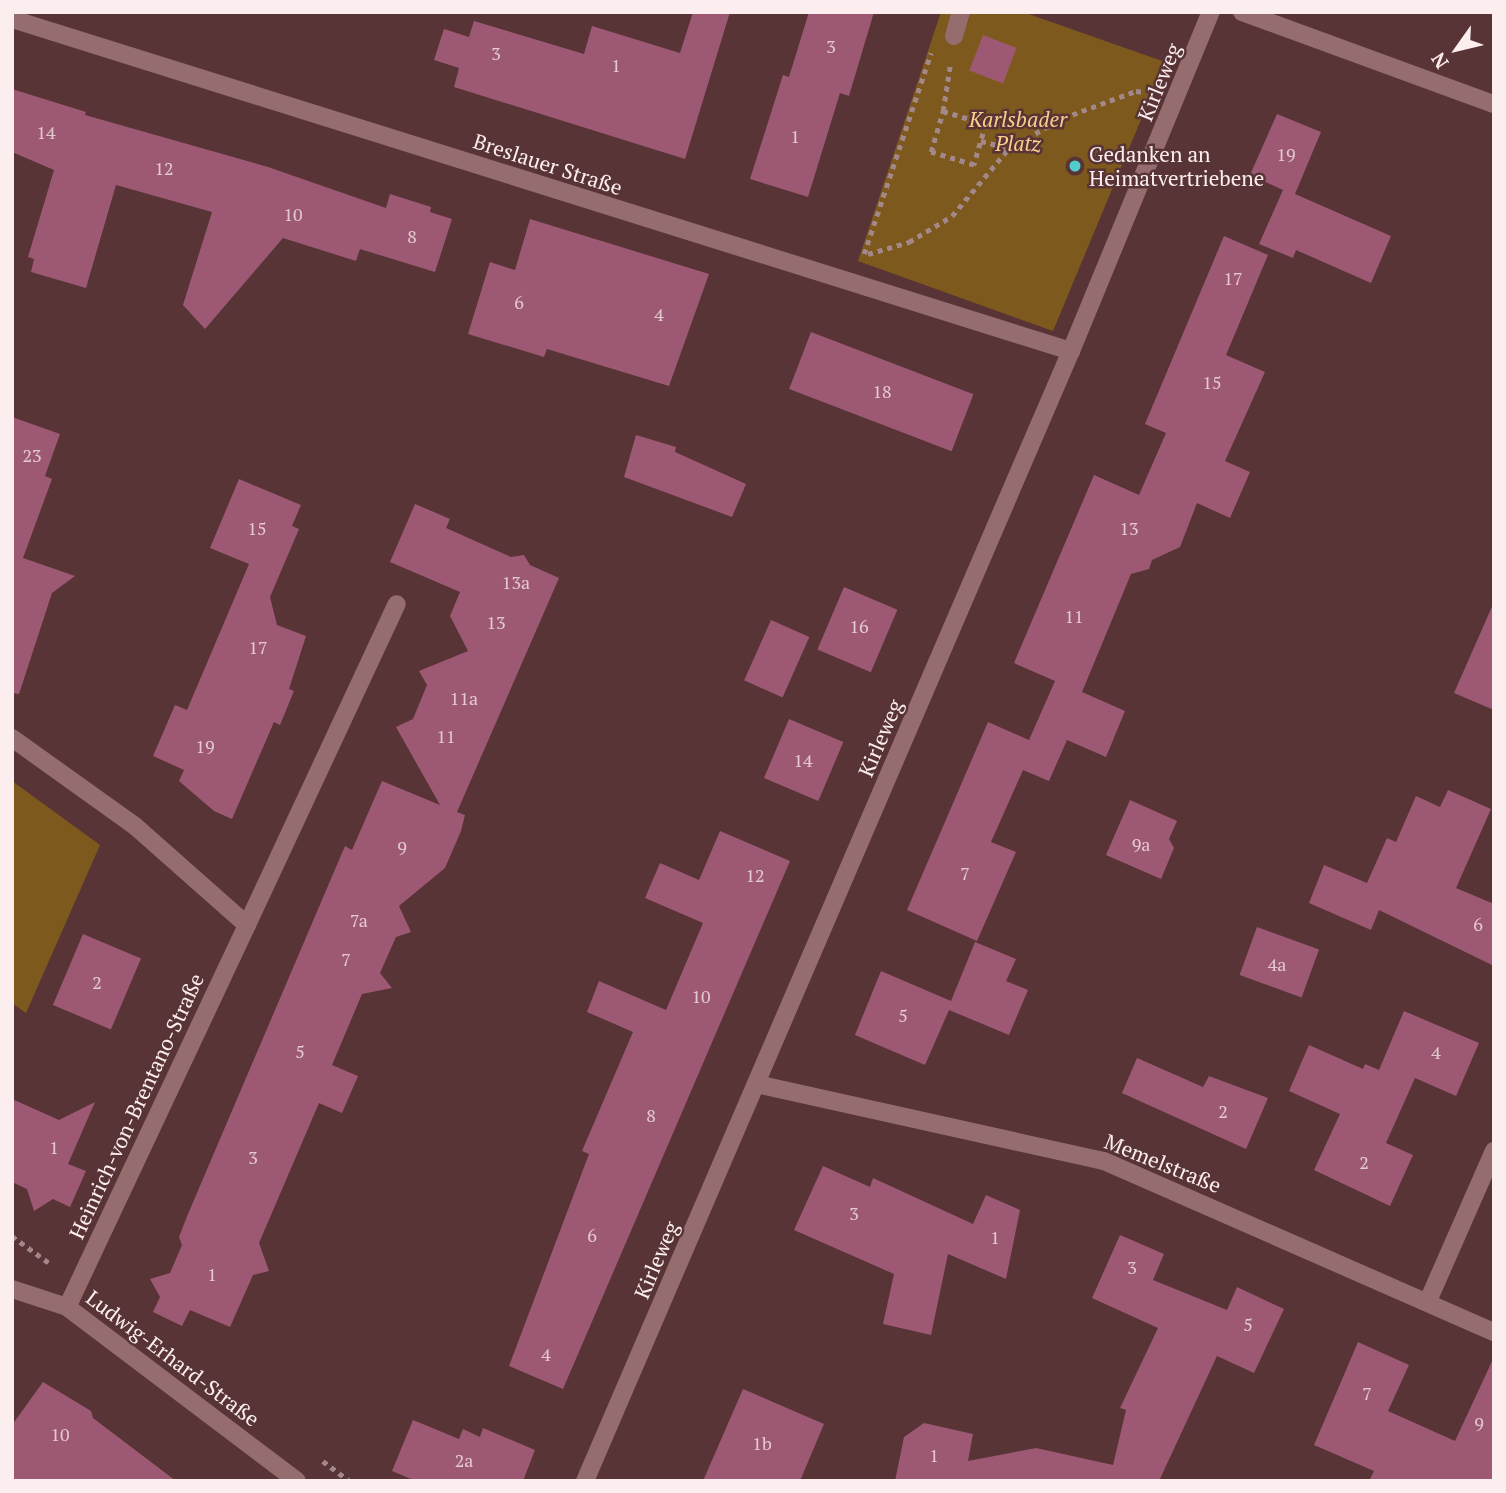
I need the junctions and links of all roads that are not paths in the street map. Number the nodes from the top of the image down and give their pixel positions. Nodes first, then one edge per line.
1 (961, 12) edge
2 (1212, 12) edge
3 (1242, 12) edge
4 (12, 19) edge
5 (954, 36) road end
6 (1494, 104) edge
7 (1071, 351) junction
8 (397, 604) dead end
9 (12, 737) edge
10 (247, 925) junction
11 (756, 1084) junction
12 (1494, 1151) edge
13 (12, 1289) edge
14 (1428, 1301) junction
15 (67, 1307) junction
16 (1494, 1332) edge
17 (297, 1481) edge
18 (585, 1481) edge

1 - 5 street
2 - 7 street, Kirleweg
3 - 6 street
4 - 7 street, Breslauer Straße
7 - 11 street, Kirleweg
8 - 10 street, Heinrich-von-Brentano-Straße
9 - 10 street
10 - 15 street, Heinrich-von-Brentano-Straße
11 - 14 street, Memelstraße
11 - 18 street, Kirleweg
12 - 14 street
13 - 15 street, Ludwig-Erhard-Straße
14 - 16 street, Memelstraße
15 - 17 street, Ludwig-Erhard-Straße

